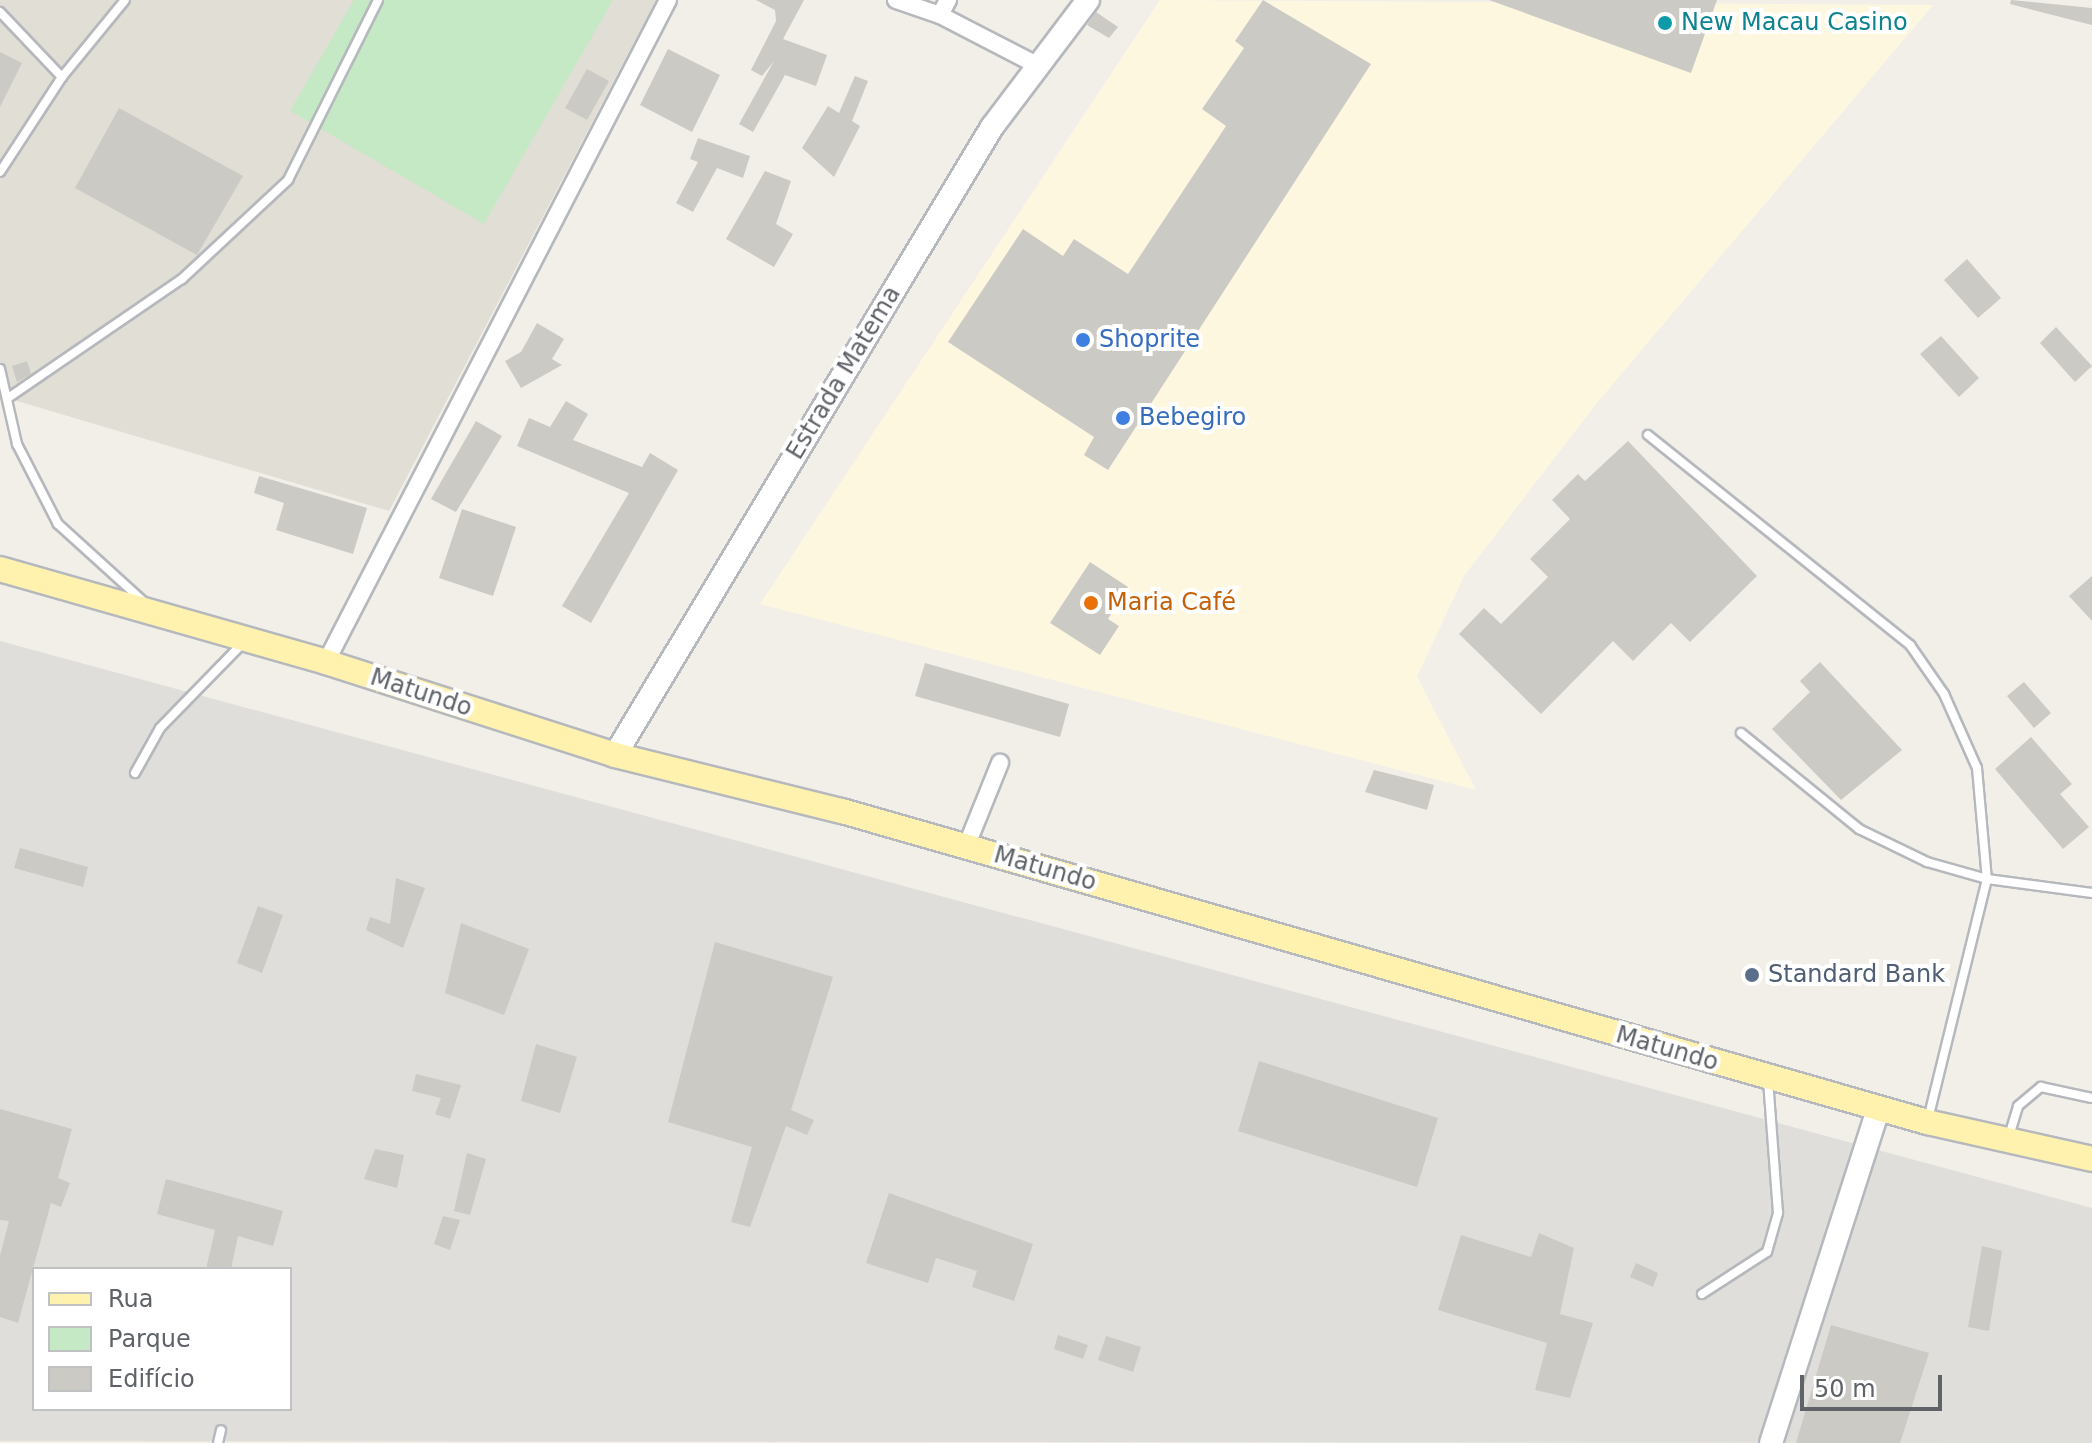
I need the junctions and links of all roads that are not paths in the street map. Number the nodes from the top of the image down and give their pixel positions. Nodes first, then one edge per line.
1 (125, 0) edge
2 (378, 0) edge
3 (668, 0) edge
4 (896, 0) edge
5 (1088, 0) edge
6 (944, 7) edge
7 (0, 12) edge
8 (1035, 64) junction
9 (62, 77) junction
10 (0, 172) edge
11 (0, 369) edge
12 (8, 398) junction
13 (1648, 435) dead end
14 (0, 569) edge
15 (161, 615) junction
16 (247, 639) junction
17 (326, 662) junction
18 (1741, 733) dead end
19 (615, 755) junction
20 (1000, 763) dead end
21 (135, 773) dead end
22 (966, 847) junction
23 (1987, 879) junction
24 (2092, 893) edge
25 (1768, 1078) junction
26 (2092, 1098) edge
27 (1878, 1109) junction
28 (1927, 1122) junction
29 (2007, 1140) junction
30 (2092, 1159) edge
31 (1702, 1294) dead end
32 (221, 1430) dead end
33 (218, 1443) edge
34 (1771, 1443) edge

1 - 9 lane
2 - 12 lane
3 - 17 street
4 - 6 street
5 - 8 street, Estrada Matema
6 - 8 street
7 - 9 lane
8 - 19 street, Estrada Matema
9 - 10 lane
11 - 12 lane
12 - 15 lane
13 - 23 lane
14 - 15 main road, Matundo
15 - 16 main road, Matundo
16 - 17 main road, Matundo
16 - 21 lane
17 - 19 main road, Matundo
18 - 23 lane
19 - 22 main road, Matundo
20 - 22 street
22 - 25 main road, Matundo
23 - 24 lane
23 - 28 lane
25 - 27 main road, Matundo
25 - 31 lane
26 - 29 lane
27 - 28 main road, Matundo
27 - 34 street
28 - 29 main road, Matundo
29 - 30 main road, Matundo
32 - 33 lane

